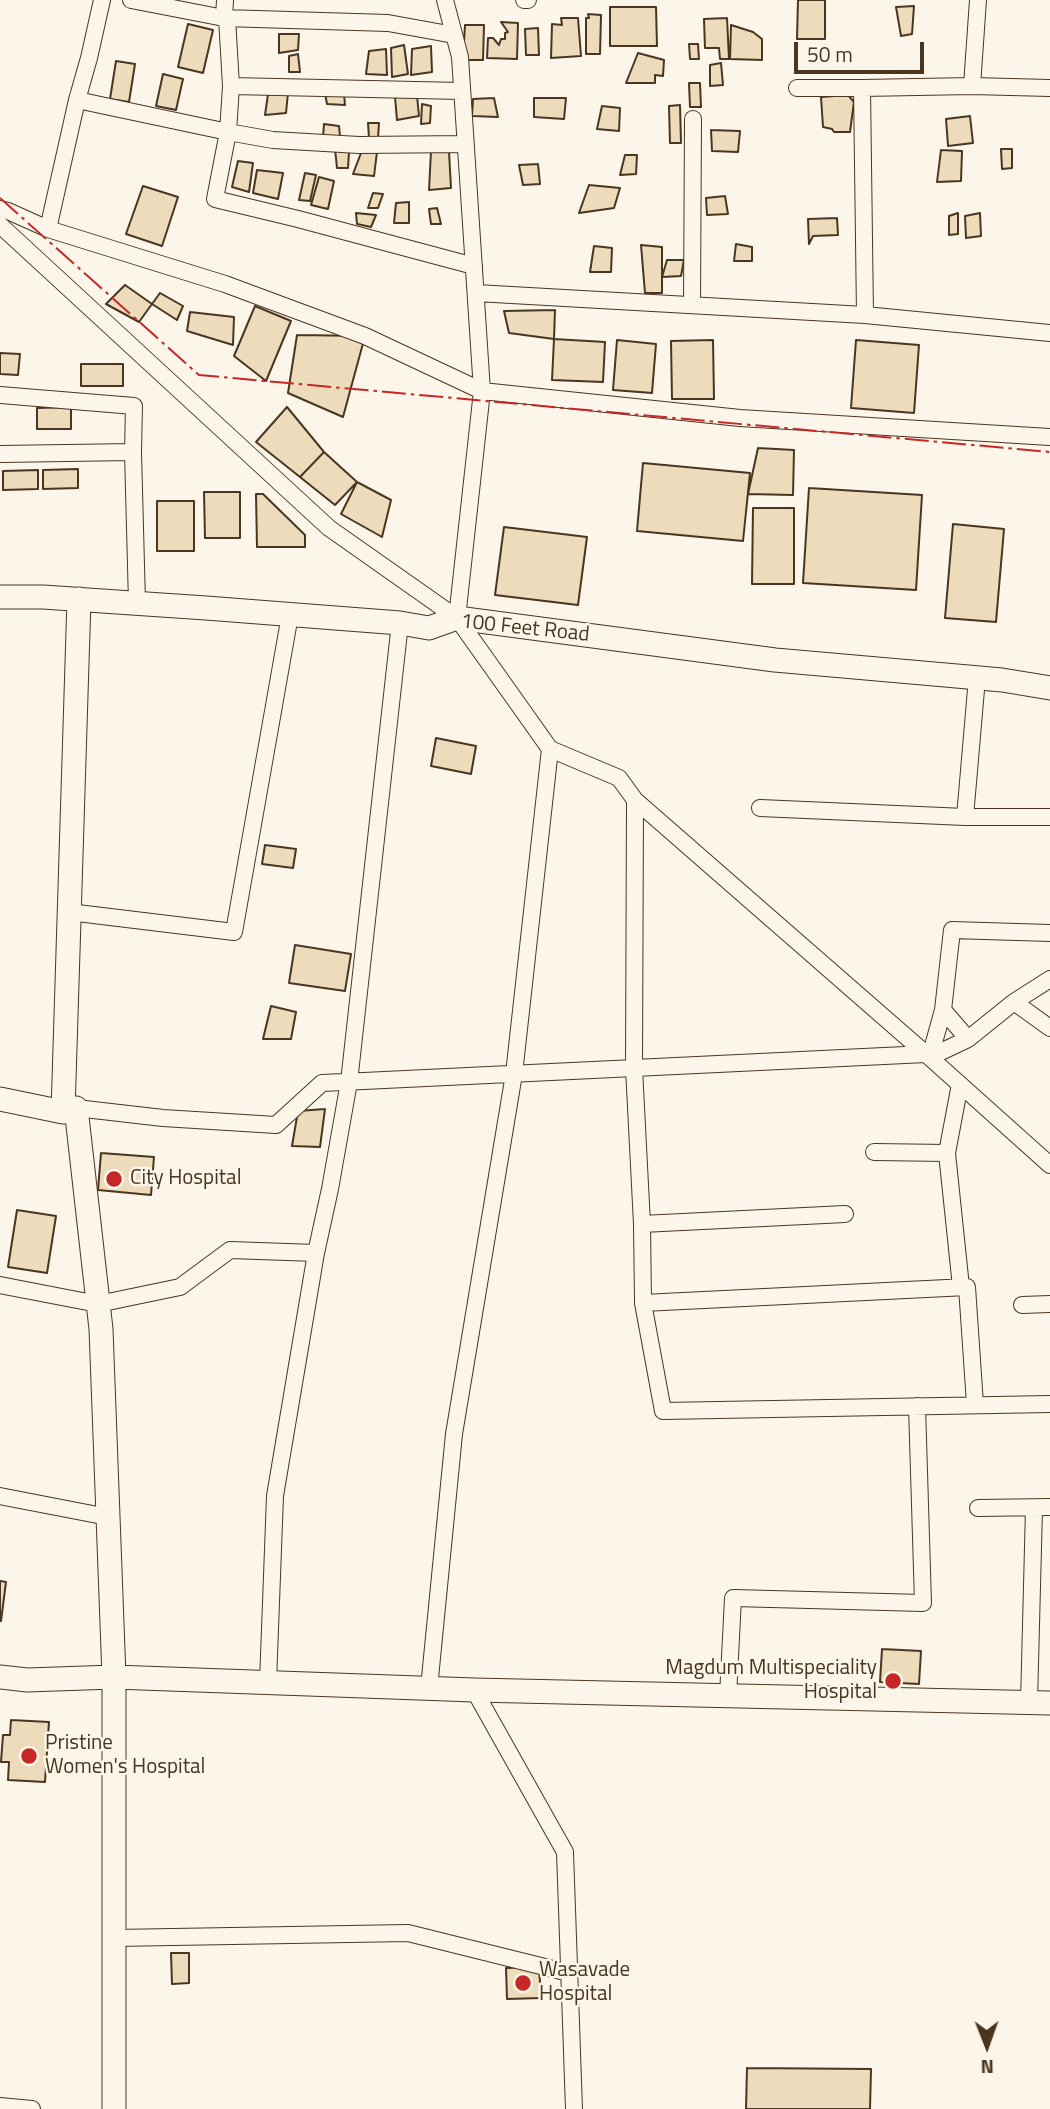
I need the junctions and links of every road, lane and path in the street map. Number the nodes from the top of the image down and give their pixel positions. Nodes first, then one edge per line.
1 (102, 0) edge
2 (131, 0) edge
3 (225, 0) edge
4 (445, 0) edge
5 (978, 0) edge
6 (225, 18) junction
7 (454, 35) junction
8 (231, 86) junction
9 (972, 86) junction
10 (797, 88) dead end
11 (862, 88) junction
12 (1050, 88) edge
13 (462, 90) junction
14 (77, 100) junction
15 (693, 119) dead end
16 (228, 132) junction
17 (466, 144) junction
18 (0, 209) edge
19 (0, 225) edge
20 (47, 229) junction
21 (474, 266) junction
22 (476, 293) junction
23 (692, 305) junction
24 (865, 315) junction
25 (1050, 333) edge
26 (482, 391) junction
27 (0, 395) edge
28 (1050, 437) edge
29 (133, 452) junction
30 (0, 454) edge
31 (0, 597) edge
32 (79, 599) junction
33 (137, 603) junction
34 (290, 615) junction
35 (457, 618) junction
36 (400, 622) junction
37 (977, 678) junction
38 (1050, 688) edge
39 (550, 749) junction
40 (635, 800) junction
41 (760, 808) dead end
42 (965, 817) junction
43 (1050, 817) edge
44 (69, 912) junction
45 (1050, 933) edge
46 (1050, 979) edge
47 (1014, 1002) junction
48 (943, 1010) junction
49 (1050, 1028) edge
50 (968, 1039) junction
51 (928, 1056) junction
52 (634, 1068) junction
53 (514, 1074) junction
54 (349, 1082) junction
55 (960, 1084) junction
56 (0, 1099) edge
57 (69, 1110) junction
58 (874, 1152) dead end
59 (947, 1153) junction
60 (1050, 1165) edge
61 (845, 1214) dead end
62 (642, 1224) junction
63 (316, 1253) junction
64 (0, 1285) edge
65 (961, 1287) junction
66 (643, 1303) junction
67 (98, 1304) junction
68 (1050, 1304) edge
69 (1022, 1305) dead end
70 (975, 1404) junction
71 (1050, 1404) edge
72 (917, 1406) junction
73 (0, 1496) edge
74 (1042, 1507) edge
75 (978, 1508) dead end
76 (108, 1517) junction
77 (0, 1677) edge
78 (114, 1677) junction
79 (268, 1682) junction
80 (429, 1688) junction
81 (474, 1690) junction
82 (727, 1696) junction
83 (1039, 1703) edge
84 (114, 1938) junction
85 (569, 1973) junction
86 (0, 2106) edge
87 (32, 2109) edge
88 (114, 2109) edge
89 (574, 2109) edge

1 - 14 street
2 - 6 street
3 - 6 street
4 - 7 street
5 - 9 street
6 - 7 street
6 - 8 street
7 - 13 street
8 - 13 street
8 - 16 street
9 - 11 street
9 - 12 street
10 - 11 street
11 - 24 street
13 - 17 street
14 - 16 street
14 - 20 street
15 - 23 street
16 - 17 street
16 - 21 street
17 - 21 street
18 - 20 street
19 - 35 street
20 - 26 street
21 - 22 street
22 - 23 street
22 - 26 street
23 - 24 street
24 - 25 street
26 - 28 street
26 - 35 street
27 - 29 street
29 - 30 street
29 - 33 street
31 - 32 street, 100 Feet Road
32 - 33 street, 100 Feet Road
32 - 44 street
33 - 34 street, 100 Feet Road
34 - 36 street, 100 Feet Road
34 - 44 street
35 - 36 street, 100 Feet Road
35 - 37 street, 100 Feet Road
35 - 39 street
36 - 54 street
37 - 38 street, 100 Feet Road
37 - 42 street
39 - 40 street
39 - 53 street
40 - 51 street
40 - 52 street
41 - 42 street
42 - 43 street
44 - 57 street
45 - 48 street
46 - 47 street
47 - 49 street
47 - 50 street
48 - 50 street
48 - 51 street
50 - 51 street
51 - 52 street
51 - 55 street
52 - 53 street
52 - 62 street
53 - 54 street
53 - 80 street
54 - 57 street
54 - 63 street
55 - 59 street
55 - 60 street
56 - 57 street
57 - 67 street
58 - 59 street
59 - 65 street
61 - 62 street
62 - 66 street
63 - 67 street
63 - 79 street
64 - 67 street
65 - 66 street
65 - 70 street
66 - 72 street
67 - 76 street
68 - 69 street
70 - 71 street
70 - 72 street
72 - 82 street
73 - 76 street
74 - 75 street
74 - 83 street
76 - 78 street
77 - 78 street
78 - 79 street
78 - 84 street
79 - 80 street
80 - 81 street
81 - 82 street
81 - 85 street
82 - 83 street
84 - 85 street
84 - 88 street
85 - 89 street
86 - 87 street

